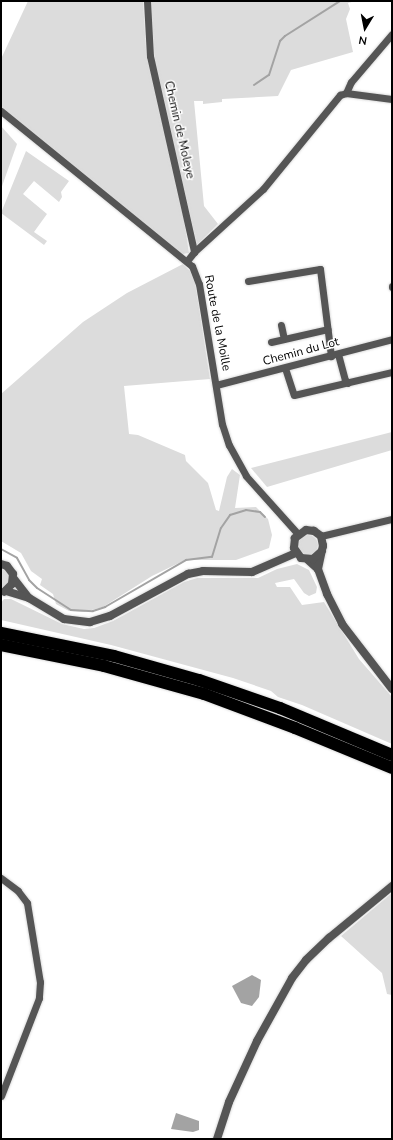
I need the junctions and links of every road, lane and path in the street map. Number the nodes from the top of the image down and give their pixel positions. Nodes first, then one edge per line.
1 (147, 1) edge
2 (392, 34) edge
3 (346, 94) junction
4 (392, 99) edge
5 (1, 111) edge
6 (194, 252) junction
7 (187, 261) junction
8 (248, 281) dead end
9 (281, 324) dead end
10 (328, 329) junction
11 (284, 339) junction
12 (392, 339) edge
13 (271, 342) dead end
14 (334, 355) junction
15 (285, 368) junction
16 (392, 372) edge
17 (348, 383) junction
18 (216, 385) junction
19 (392, 519) edge
20 (298, 534) junction
21 (321, 536) junction
22 (322, 551) junction
23 (296, 553) junction
24 (308, 560) junction
25 (1, 564) edge
26 (318, 569) junction
27 (14, 579) junction
28 (3, 593) edge
29 (29, 598) junction
30 (1, 633) edge
31 (1, 645) edge
32 (392, 689) edge
33 (392, 755) edge
34 (392, 768) edge
35 (1, 878) edge
36 (392, 886) edge
37 (1, 1096) edge
38 (217, 1139) edge

1 - 6 street, Chemin de Moleye
2 - 3 street
3 - 4 street
3 - 6 street
5 - 7 street, Route de la Moille
6 - 7 street
7 - 18 street, Route de la Moille
8 - 10 street
9 - 11 street
10 - 11 street
10 - 14 street
11 - 13 street
12 - 14 street, Chemin du Lot
14 - 15 street, Chemin du Lot
14 - 17 street
15 - 17 street
15 - 18 street, Chemin du Lot
16 - 17 street
18 - 20 street, Route de la Moille
19 - 21 street
20 - 21 street
20 - 23 street
21 - 22 street
22 - 24 street
22 - 26 street
23 - 24 street
23 - 29 street
24 - 26 street
25 - 27 street
26 - 32 street
27 - 28 street
27 - 29 street
28 - 29 street
30 - 33 highway
31 - 34 highway
35 - 37 street
36 - 38 street

